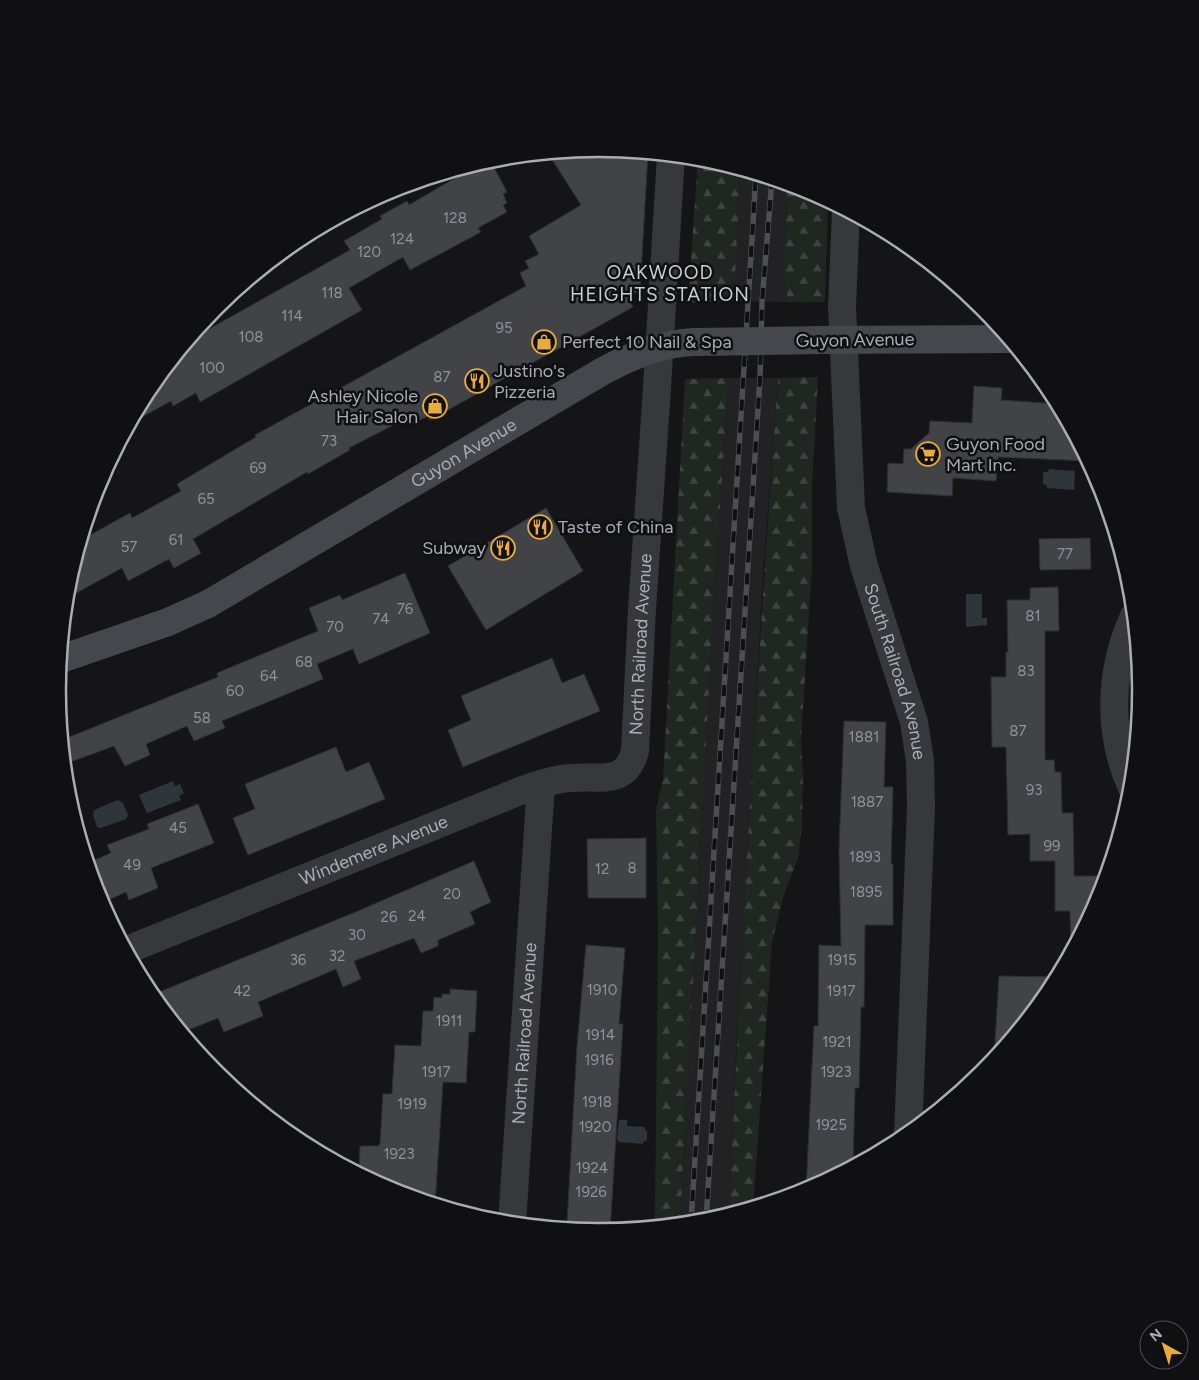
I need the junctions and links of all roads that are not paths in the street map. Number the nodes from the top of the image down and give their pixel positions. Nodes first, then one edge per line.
1 (671, 161) edge
2 (846, 218) edge
3 (1001, 339) edge
4 (834, 340) junction
5 (659, 347) junction
6 (1129, 627) edge
7 (67, 657) edge
8 (625, 770) joint
9 (1126, 771) edge
10 (541, 784) junction
11 (133, 948) edge
12 (908, 1124) edge
13 (512, 1216) edge

1 - 5 street, North Railroad Avenue
2 - 4 street, South Railroad Avenue
3 - 4 street, Guyon Avenue
4 - 5 street, Guyon Avenue, bridge
4 - 12 street, South Railroad Avenue
5 - 7 street, Guyon Avenue
5 - 8 street, North Railroad Avenue
6 - 9 street
8 - 10 street, Windemere Avenue
10 - 11 street, Windemere Avenue
10 - 13 street, North Railroad Avenue

